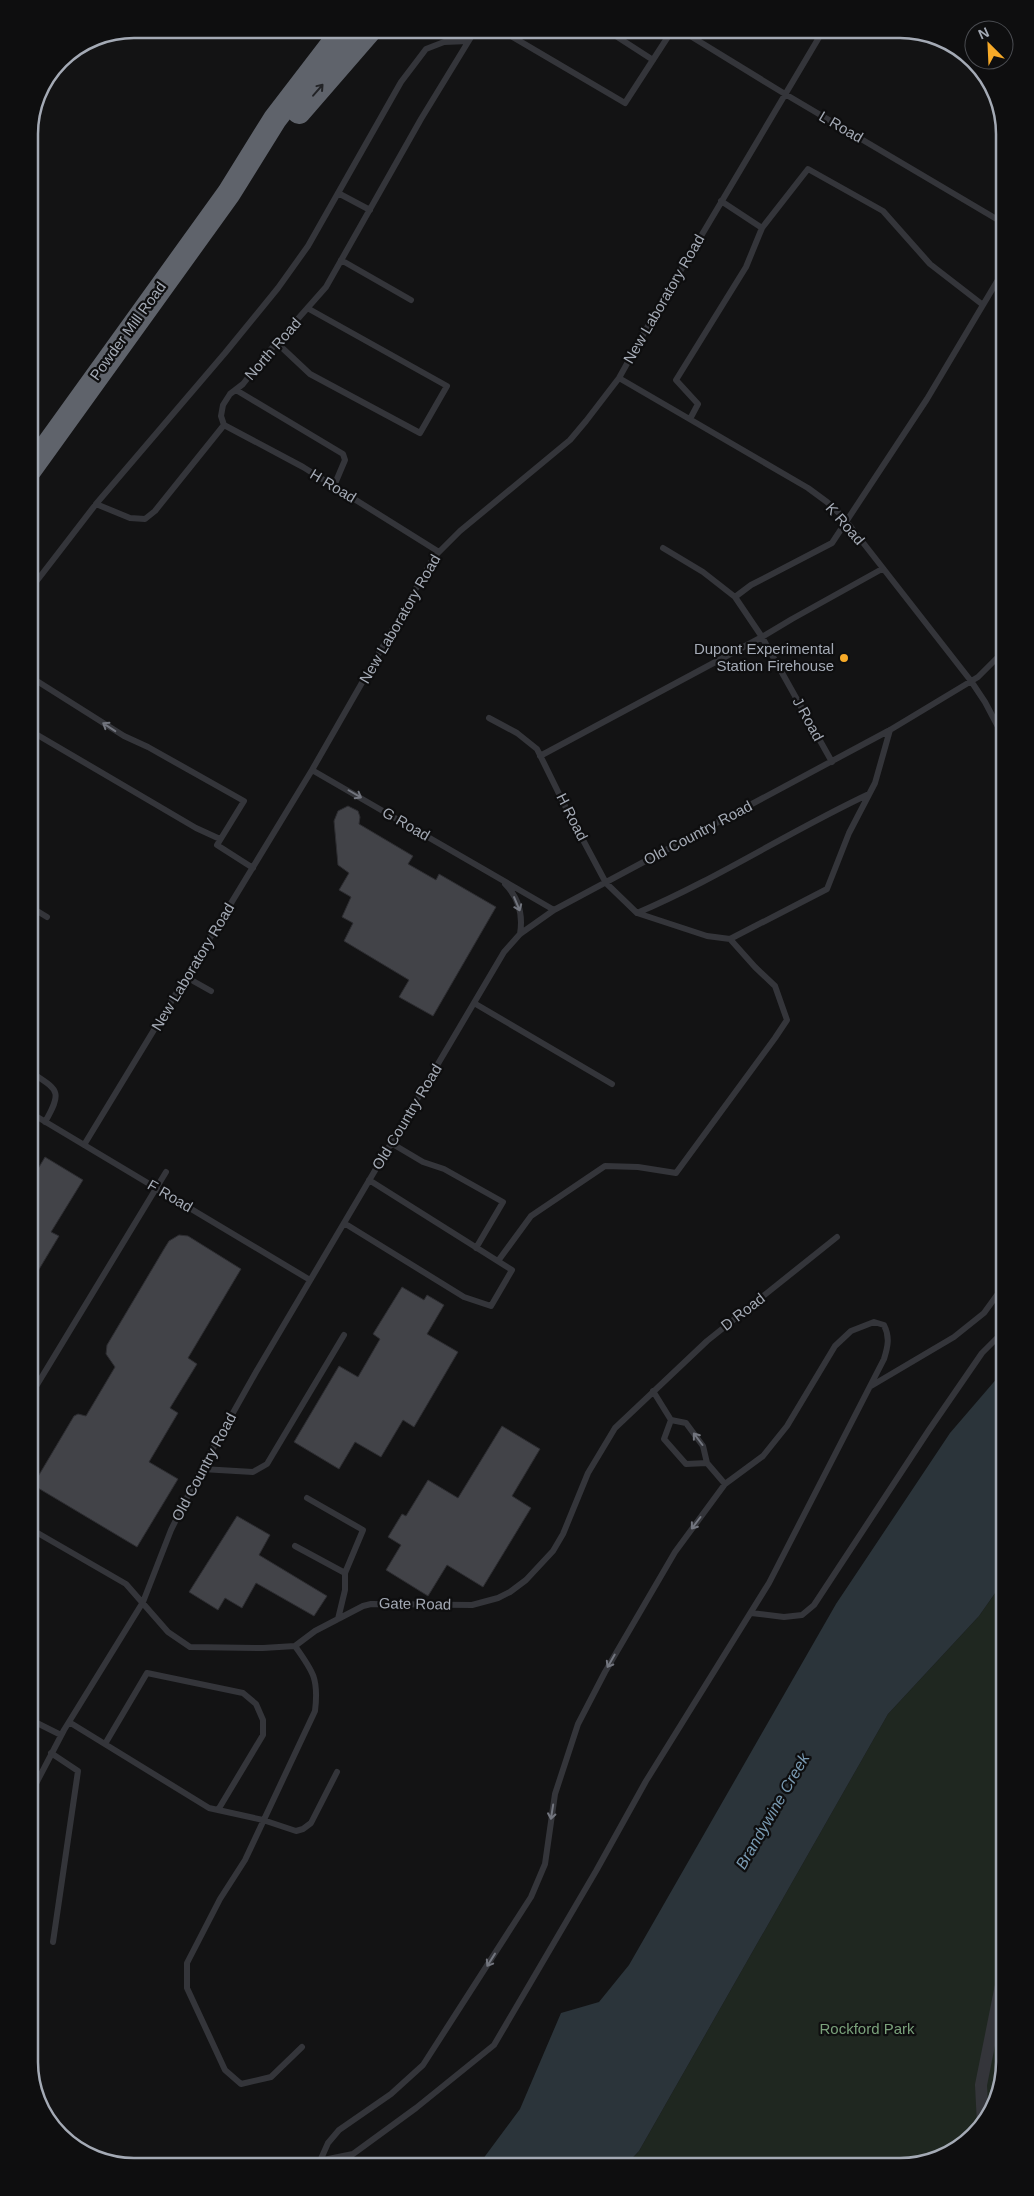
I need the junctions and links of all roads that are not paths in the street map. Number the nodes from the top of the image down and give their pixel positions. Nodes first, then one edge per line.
1 (337, 38) edge
2 (363, 38) edge
3 (470, 38) edge
4 (514, 38) edge
5 (619, 38) edge
6 (667, 38) edge
7 (694, 38) edge
8 (819, 38) edge
9 (468, 41) junction
10 (653, 60) junction
11 (785, 94) junction
12 (229, 193) junction
13 (338, 193) junction
14 (721, 201) junction
15 (370, 210) junction
16 (996, 219) edge
17 (762, 228) junction
18 (341, 260) junction
19 (996, 283) edge
20 (411, 300) dead end
21 (983, 305) junction
22 (309, 309) junction
23 (277, 343) junction
24 (619, 378) junction
25 (236, 390) junction
26 (690, 419) junction
27 (224, 425) junction
28 (38, 458) edge
29 (334, 486) junction
30 (96, 504) junction
31 (847, 523) junction
32 (663, 548) dead end
33 (439, 552) junction
34 (882, 569) junction
35 (38, 579) edge
36 (735, 597) junction
37 (762, 638) junction
38 (996, 659) edge
39 (971, 681) junction
40 (38, 682) edge
41 (489, 718) dead end
42 (996, 723) edge
43 (890, 730) junction
44 (38, 735) edge
45 (540, 756) junction
46 (832, 762) junction
47 (312, 770) junction
48 (869, 794) junction
49 (220, 839) junction
50 (253, 868) junction
51 (499, 878) junction
52 (606, 883) junction
53 (554, 910) junction
54 (38, 912) edge
55 (637, 913) junction
56 (47, 917) dead end
57 (520, 934) junction
58 (730, 939) junction
59 (186, 977) junction
60 (211, 991) dead end
61 (474, 1003) junction
62 (38, 1077) edge
63 (612, 1084) dead end
64 (38, 1118) edge
65 (45, 1122) junction
66 (391, 1143) junction
67 (84, 1145) junction
68 (166, 1172) dead end
69 (369, 1180) junction
70 (156, 1188) junction
71 (344, 1224) junction
72 (836, 1237) dead end
73 (476, 1248) junction
74 (498, 1261) junction
75 (310, 1280) junction
76 (996, 1296) edge
77 (344, 1335) dead end
78 (996, 1339) edge
79 (38, 1383) edge
80 (870, 1387) junction
81 (653, 1391) junction
82 (671, 1420) junction
83 (708, 1463) junction
84 (202, 1469) junction
85 (725, 1484) junction
86 (306, 1498) dead end
87 (38, 1533) edge
88 (295, 1546) dead end
89 (345, 1573) junction
90 (142, 1602) junction
91 (752, 1613) junction
92 (338, 1619) junction
93 (295, 1646) junction
94 (69, 1722) junction
95 (38, 1724) edge
96 (61, 1735) junction
97 (105, 1744) junction
98 (51, 1752) junction
99 (337, 1772) dead end
100 (38, 1779) edge
101 (218, 1810) junction
102 (263, 1820) junction
103 (53, 1942) dead end
104 (996, 2010) edge
105 (302, 2047) dead end
106 (982, 2112) edge
107 (321, 2158) edge
108 (334, 2158) edge

1 - 12 highway, Powder Mill Road
12 -> 2 highway, Powder Mill Road
3 - 9 lane, North Road
4 - 10 lane
5 - 10 lane
6 - 10 lane
7 - 11 lane, L Road
8 - 11 lane, New Laboratory Road
9 - 13 lane
9 - 15 lane, North Road
11 - 14 lane, New Laboratory Road
11 - 16 lane, L Road
12 - 28 highway, Powder Mill Road
13 - 15 lane
13 - 30 lane
14 - 17 lane
14 - 24 lane, New Laboratory Road
15 - 18 lane, North Road
17 - 21 lane
17 - 26 lane
18 - 20 lane
18 - 22 lane, North Road
19 - 21 lane
21 - 31 lane
22 - 23 lane, North Road
22 - 23 lane
23 - 25 lane, North Road
24 - 26 lane, K Road
24 - 33 lane, New Laboratory Road
25 - 27 lane, North Road
25 - 29 lane
26 - 31 lane, K Road
27 - 29 lane, H Road
27 - 30 lane
29 - 33 lane, H Road
30 - 35 lane
31 - 34 lane, K Road
31 - 36 lane
32 - 36 lane, J Road
33 - 47 lane, New Laboratory Road
34 - 37 lane
34 - 39 lane, K Road
36 - 37 lane, J Road
37 - 45 lane
37 - 46 lane, J Road
38 - 39 lane, Old Country Road
39 - 42 lane, K Road
39 - 43 lane, Old Country Road
49 -> 40 lane
41 - 45 lane, H Road
43 - 46 lane, Old Country Road
43 - 48 lane
44 - 49 lane
45 - 52 lane, H Road
46 - 52 lane, Old Country Road
47 - 50 lane, New Laboratory Road
47 -> 51 lane, G Road
48 - 55 lane
48 - 58 lane
49 - 50 lane
50 - 59 lane, New Laboratory Road
51 - 53 lane, G Road
51 -> 57 lane
52 - 53 lane, Old Country Road
52 - 55 lane, H Road
53 - 57 lane, Old Country Road
54 - 56 lane
55 - 58 lane
57 - 61 lane, Old Country Road
58 - 74 lane
59 - 60 lane
59 - 67 lane, New Laboratory Road
61 - 63 lane
61 - 66 lane, Old Country Road
62 - 65 lane
64 - 65 lane, F Road
65 - 67 lane, F Road
66 - 69 lane, Old Country Road
66 - 73 lane
67 - 70 lane, F Road
68 - 70 lane
69 - 71 lane, Old Country Road
69 - 73 lane
70 - 75 lane, F Road
70 - 79 lane
71 - 74 lane
71 - 75 lane, Old Country Road
72 - 81 lane, D Road
73 - 74 lane
75 - 84 lane, Old Country Road
76 - 80 lane
77 - 84 lane
78 - 91 lane
80 - 85 lane
80 - 91 lane
81 - 82 lane
81 - 92 lane, Gate Road
83 -> 82 lane
82 - 83 lane
83 - 85 lane
84 - 90 lane, Old Country Road
85 -> 107 lane
86 - 89 lane
87 - 90 lane
88 - 89 lane
89 - 92 lane
90 - 93 lane
90 - 94 lane, Old Country Road
91 - 108 lane
92 - 93 lane, Gate Road
93 - 102 lane
94 - 96 lane, Old Country Road
94 - 97 lane
95 - 96 lane
96 - 98 lane, Old Country Road
97 - 101 lane
97 - 101 lane
98 - 100 lane, Old Country Road
98 - 103 lane
99 - 102 lane
101 - 102 lane
102 - 105 lane
104 - 106 street

